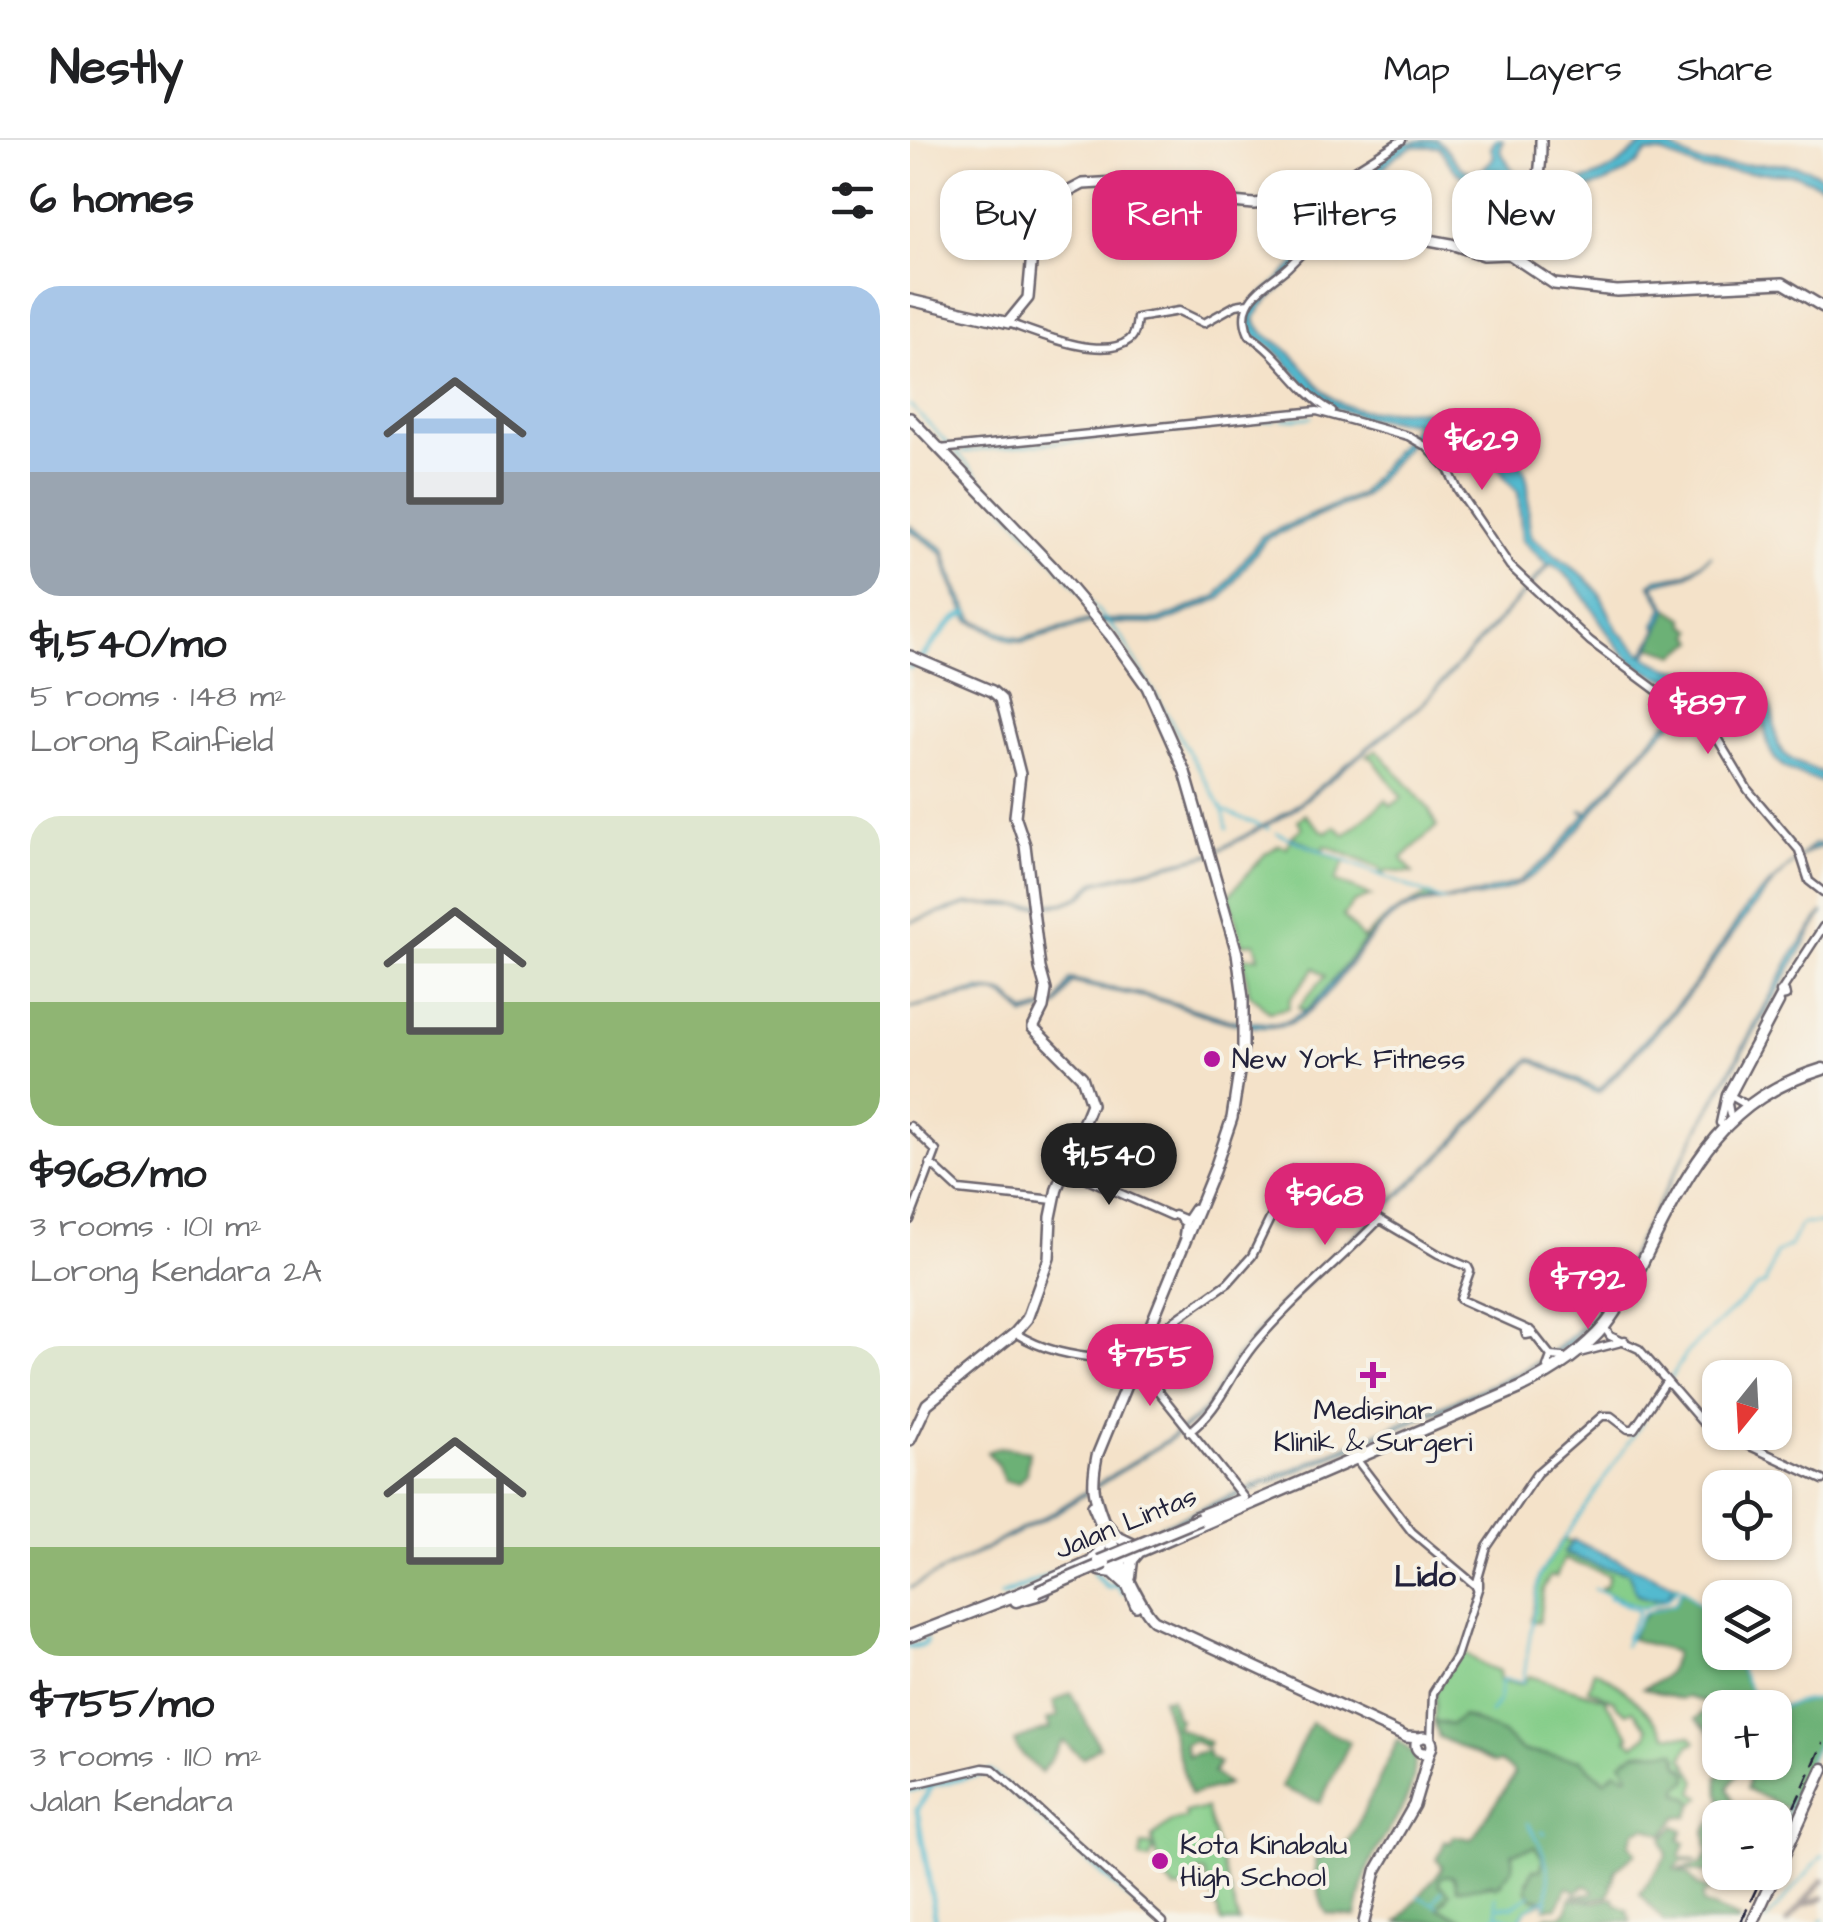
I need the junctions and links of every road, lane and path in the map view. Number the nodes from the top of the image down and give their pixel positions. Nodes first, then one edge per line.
1 (1402, 140) edge
2 (1541, 140) edge
3 (1355, 170) edge
4 (1539, 170) edge
5 (1257, 204) edge
6 (1293, 260) edge
7 (1518, 260) edge
8 (910, 300) edge
9 (1248, 303) junction
10 (1823, 307) edge
11 (1011, 321) junction
12 (1318, 408) junction
13 (914, 426) edge
14 (952, 453) junction
15 (1096, 622) junction
16 (916, 658) edge
17 (1143, 681) junction
18 (1147, 696) junction
19 (1174, 746) junction
20 (1823, 893) edge
21 (1823, 929) edge
22 (1783, 994) junction
23 (1242, 1022) junction
24 (1823, 1067) edge
25 (1731, 1096) junction
26 (1743, 1103) junction
27 (1728, 1113) junction
28 (910, 1126) edge
29 (1710, 1141) junction
30 (1698, 1148) junction
31 (930, 1163) junction
32 (1064, 1168) junction
33 (1054, 1200) junction
34 (1194, 1208) junction
35 (1172, 1215) junction
36 (1376, 1218) junction
37 (910, 1220) edge
38 (1183, 1235) junction
39 (1175, 1258) junction
40 (1629, 1288) junction
41 (1618, 1296) junction
42 (1158, 1306) junction
43 (1613, 1314) junction
44 (1149, 1318) junction
45 (1016, 1333) junction
46 (1617, 1340) junction
47 (1556, 1358) junction
48 (1129, 1371) junction
49 (1667, 1383) junction
50 (1476, 1400) junction
51 (1492, 1400) junction
52 (1186, 1429) junction
53 (910, 1440) edge
54 (1367, 1453) junction
55 (1823, 1480) edge
56 (1241, 1498) junction
57 (1204, 1520) junction
58 (1106, 1534) junction
59 (1115, 1556) junction
60 (1128, 1580) junction
61 (1476, 1585) junction
62 (1034, 1591) junction
63 (1015, 1599) junction
64 (921, 1635) edge
65 (1423, 1745) junction
66 (1823, 1759) edge
67 (1823, 1768) edge
68 (910, 1785) edge
69 (1792, 1827) edge
70 (1763, 1890) edge
71 (1162, 1922) edge
72 (1362, 1922) edge
73 (1750, 1922) edge

1 - 3 street
2 - 4 main road
5 - 11 main road
6 - 9 street
7 - 10 main road
8 - 11 main road
9 - 11 street
9 - 12 street
12 - 14 street
12 - 20 street
13 - 14 main road
13 - 15 main road
14 - 15 main road
15 - 17 main road
15 - 18 main road
16 - 32 main road
17 - 18 main road
17 - 19 main road
18 - 19 main road
19 - 23 main road
21 - 22 street
22 - 25 street
22 - 27 street
23 - 34 main road
23 - 39 main road
24 - 26 highway, Jalan Lintas
24 - 27 highway, Jalan Lintas
25 - 26 street
25 - 27 street
26 - 27 highway, Jalan Lintas
27 - 29 highway, Jalan Lintas
27 - 30 highway, Jalan Lintas
28 - 31 street
29 - 30 highway
29 - 40 highway, Jalan Lintas
30 - 41 highway, Jalan Lintas
31 - 33 street
31 - 37 street
32 - 33 main road
32 - 35 street
33 - 45 main road
34 - 35 street
34 - 38 main road
35 - 38 street
36 - 47 street
36 - 48 street
36 - 52 street
38 - 39 main road
39 - 42 main road
39 - 44 main road
40 - 41 highway
40 - 43 highway, Jalan Lintas
41 - 47 highway, Jalan Lintas
42 - 44 main road
42 - 48 main road
43 - 46 street
43 - 47 highway, Jalan Lintas
44 - 48 main road
45 - 48 street
45 - 53 main road
46 - 47 street
46 - 49 street
47 - 50 highway, Jalan Lintas
47 - 51 highway, Jalan Lintas
48 - 52 street
48 - 58 main road
49 - 55 street
49 - 61 street
50 - 51 highway
50 - 54 highway, Jalan Lintas
51 - 54 highway, Jalan Lintas
52 - 56 street
54 - 56 highway, Jalan Lintas
54 - 56 highway, Jalan Lintas
54 - 61 street
56 - 57 highway, Jalan Lintas
56 - 57 highway, Jalan Lintas
56 - 59 highway, Jalan Lintas
57 - 59 highway, Jalan Lintas, bridge
58 - 59 main road
58 - 59 highway
58 - 59 highway
59 - 60 main road
59 - 60 highway
59 - 60 highway
59 - 62 highway, Jalan Lintas, bridge
59 - 62 highway, Jalan Lintas, bridge
59 - 63 highway, Jalan Lintas
60 - 65 main road
61 - 65 street
62 - 63 highway, Jalan Lintas
63 - 64 highway, Jalan Lintas
63 - 64 highway, Jalan Lintas
65 - 72 main road
66 - 69 highway
67 - 73 highway
68 - 71 street
70 - 73 highway

